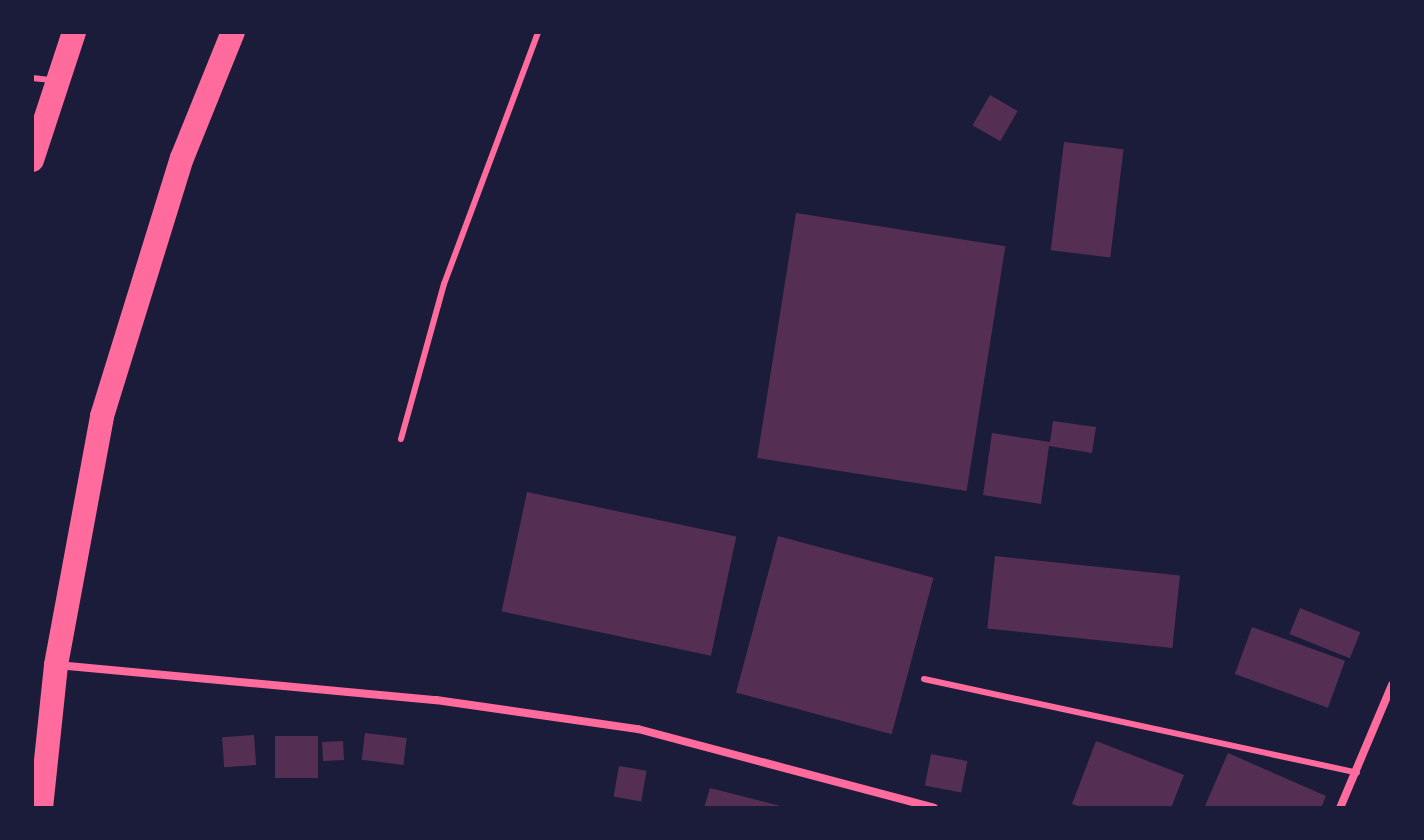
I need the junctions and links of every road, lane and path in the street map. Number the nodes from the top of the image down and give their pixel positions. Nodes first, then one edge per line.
1 (233, 32) edge
2 (538, 32) edge
3 (68, 34) edge
4 (32, 78) edge
5 (58, 81) junction
6 (32, 160) edge
7 (401, 439) dead end
8 (56, 665) junction
9 (924, 679) dead end
10 (1392, 685) edge
11 (1357, 773) junction
12 (41, 808) edge
13 (934, 808) edge
14 (1340, 808) edge

1 - 8 highway
2 - 7 lane
3 - 5 highway
4 - 5 lane
5 - 6 highway
8 - 12 highway
8 - 13 street
9 - 11 lane
10 - 11 street
11 - 14 street

